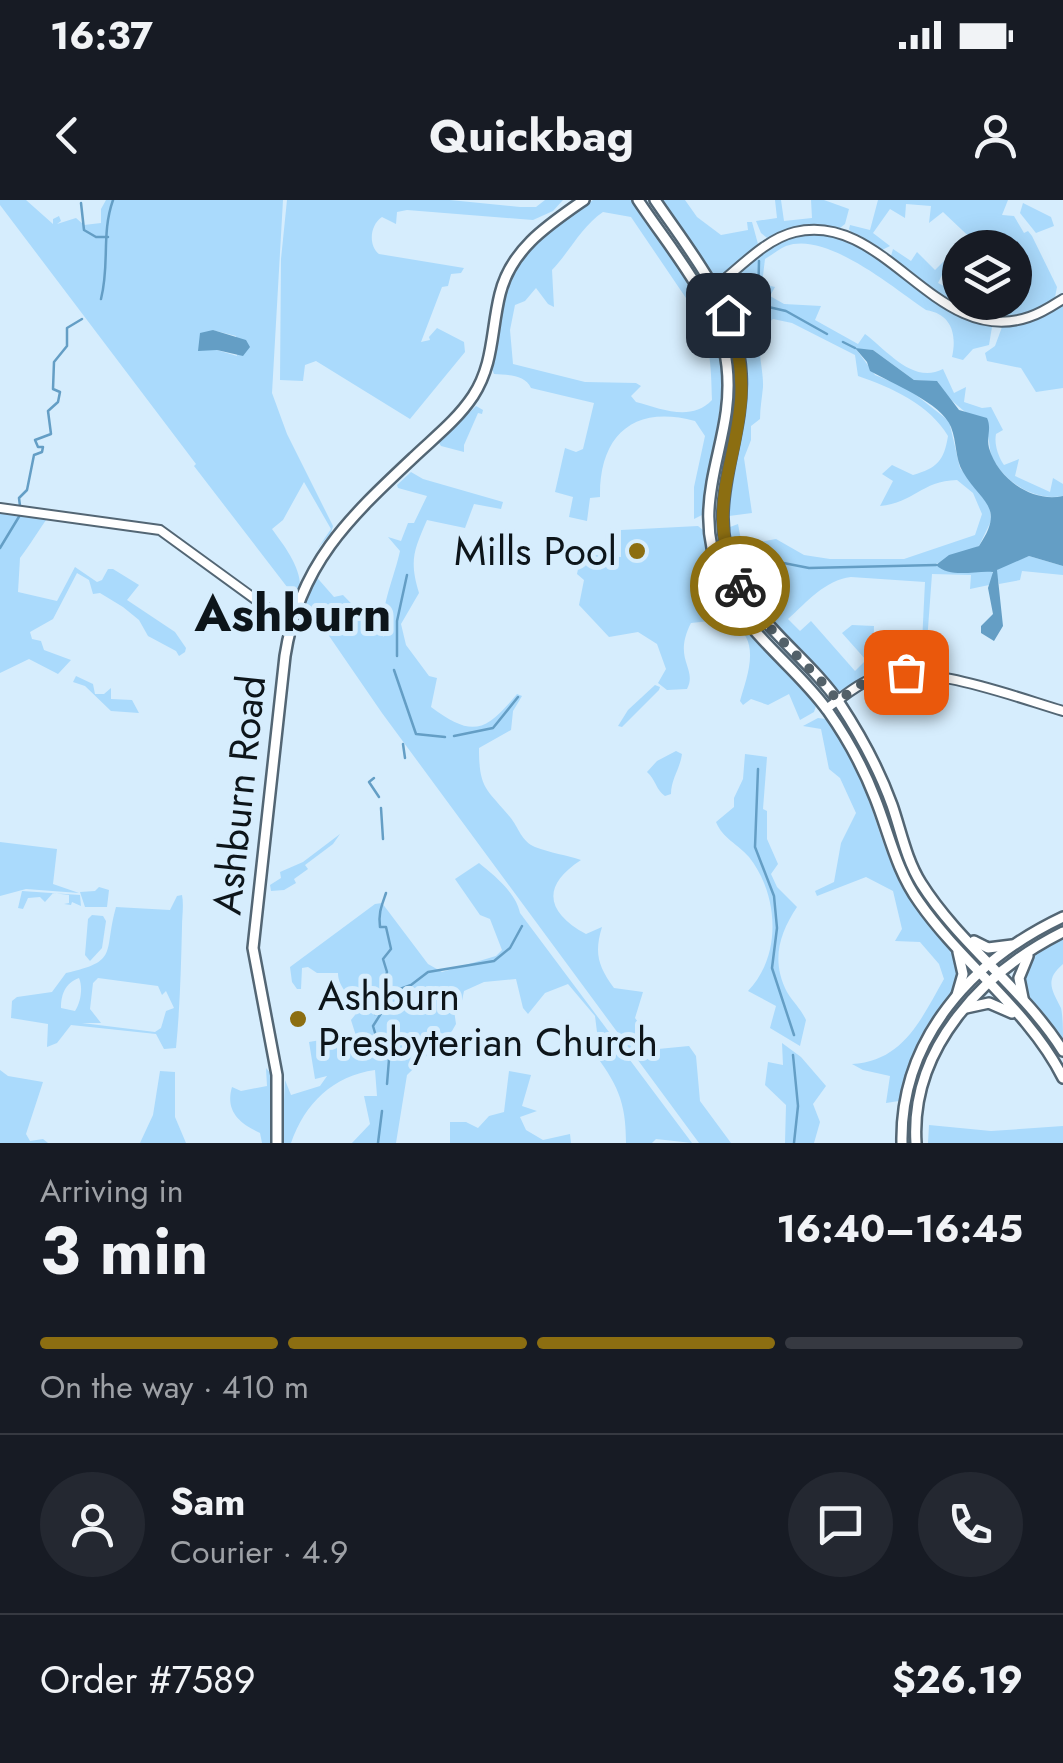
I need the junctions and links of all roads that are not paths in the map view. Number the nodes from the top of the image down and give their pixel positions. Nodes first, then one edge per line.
1 (584, 200) edge
2 (638, 200) edge
3 (655, 200) edge
4 (714, 289) junction
5 (702, 297) junction
6 (1063, 299) edge
7 (0, 508) edge
8 (292, 626) junction
9 (838, 701) junction
10 (826, 709) junction
11 (1063, 711) edge
12 (1063, 917) edge
13 (962, 932) junction
14 (1063, 932) edge
15 (1023, 940) junction
16 (952, 941) junction
17 (1033, 949) junction
18 (991, 965) junction
19 (981, 974) junction
20 (1000, 975) junction
21 (990, 984) junction
22 (956, 997) junction
23 (1030, 1008) junction
24 (963, 1009) junction
25 (1020, 1018) junction
26 (1063, 1051) edge
27 (1063, 1078) edge
28 (276, 1143) edge
29 (902, 1143) edge
30 (916, 1143) edge

1 - 8 main road, Ashburn Road
2 - 5 main road
3 - 4 main road
4 - 5 street
4 - 6 street
4 - 9 main road
5 - 10 main road
7 - 8 street
8 - 28 main road, Ashburn Road
9 - 10 street
9 - 11 street
9 - 13 main road
10 - 16 main road
12 - 15 main road
13 - 15 main road
13 - 18 main road
14 - 17 main road
15 - 18 main road
16 - 19 main road
16 - 22 main road
17 - 20 main road
17 - 23 main road
18 - 19 main road
18 - 20 main road
19 - 21 main road
19 - 22 main road
20 - 21 main road
20 - 23 main road
21 - 24 main road
21 - 25 main road
22 - 29 main road
23 - 26 main road
24 - 25 main road
24 - 30 main road
25 - 27 main road

